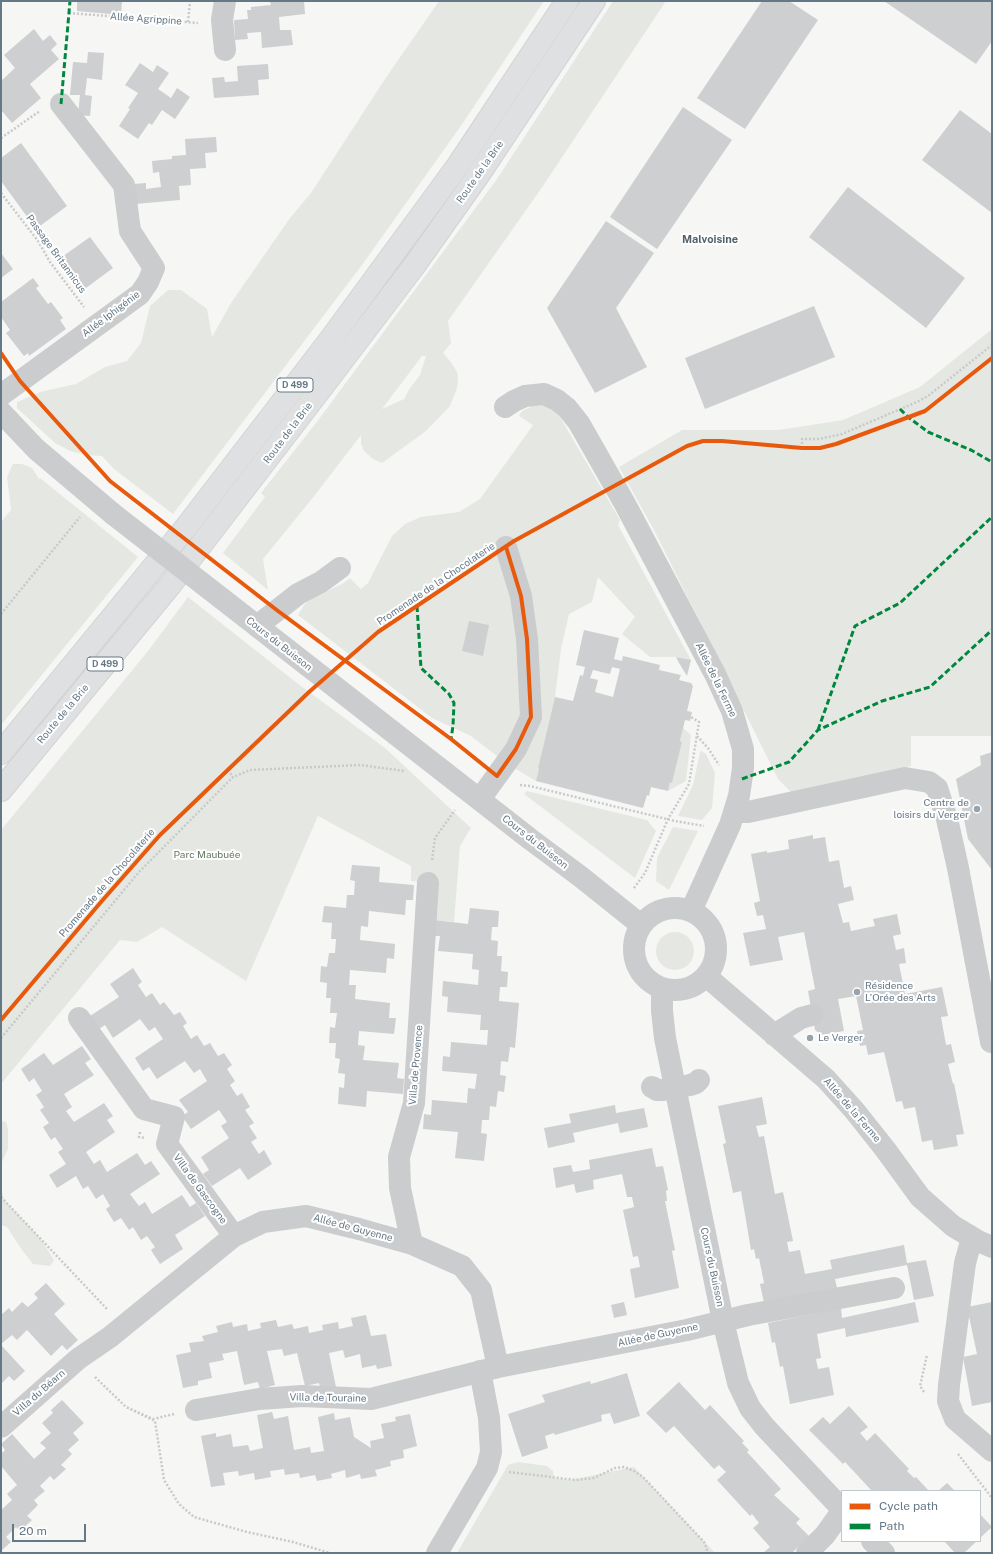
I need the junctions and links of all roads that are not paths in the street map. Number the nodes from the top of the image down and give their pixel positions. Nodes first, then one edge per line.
1 (225, 1) edge
2 (567, 1) edge
3 (594, 1) edge
4 (225, 50) dead end
5 (62, 104) road end
6 (1, 395) edge
7 (505, 407) dead end
8 (1, 412) edge
9 (506, 547) dead end
10 (340, 568) dead end
11 (257, 626) junction
12 (1, 753) edge
13 (1, 790) edge
14 (480, 799) junction
15 (734, 812) junction
16 (428, 883) road end
17 (691, 911) junction
18 (641, 925) junction
19 (706, 976) junction
20 (662, 988) junction
21 (812, 1015) dead end
22 (79, 1018) dead end
23 (774, 1035) junction
24 (991, 1042) edge
25 (699, 1080) dead end
26 (652, 1087) dead end
27 (675, 1088) junction
28 (234, 1236) junction
29 (972, 1238) junction
30 (412, 1244) junction
31 (992, 1247) edge
32 (894, 1288) dead end
33 (723, 1321) junction
34 (78, 1359) joint
35 (489, 1369) junction
36 (196, 1410) road end
37 (1, 1427) edge
38 (992, 1451) edge
39 (841, 1509) edge
40 (841, 1512) edge
41 (873, 1542) edge
42 (437, 1553) edge
43 (807, 1553) edge
44 (884, 1553) edge

1 - 4 street
2 - 12 highway, D 499
3 - 13 highway, Route de la Brie / D 499
5 - 6 street, Allée Iphigénie
7 - 15 street, Allée de la Ferme
8 - 11 street, Cours du Buisson, bridge
9 - 14 street
10 - 11 street
11 - 14 street, Cours du Buisson
14 - 18 street, Cours du Buisson
15 - 17 street, Allée de la Ferme
15 - 24 street
16 - 30 street, Villa de Provence
17 - 18 street
17 - 19 street
18 - 20 street
19 - 20 street
19 - 23 street, Allée de la Ferme
20 - 27 street, Cours du Buisson
21 - 23 street
22 - 28 street, Villa de Gascogne
23 - 29 street, Allée de la Ferme
25 - 27 street
26 - 27 street
27 - 33 street, Cours du Buisson
28 - 30 street, Allée de Guyenne
28 - 34 street, Allée de Guyenne
29 - 31 street, Allée de la Ferme
29 - 38 street
30 - 35 street, Allée de Guyenne
32 - 33 street, Allée de Guyenne
33 - 35 street, Allée de Guyenne
33 - 39 street, Cours du Buisson
34 - 37 street, Villa du Béarn
35 - 36 street, Villa de Touraine
35 - 42 street, Allée de Guyenne
40 - 43 street
41 - 44 street

